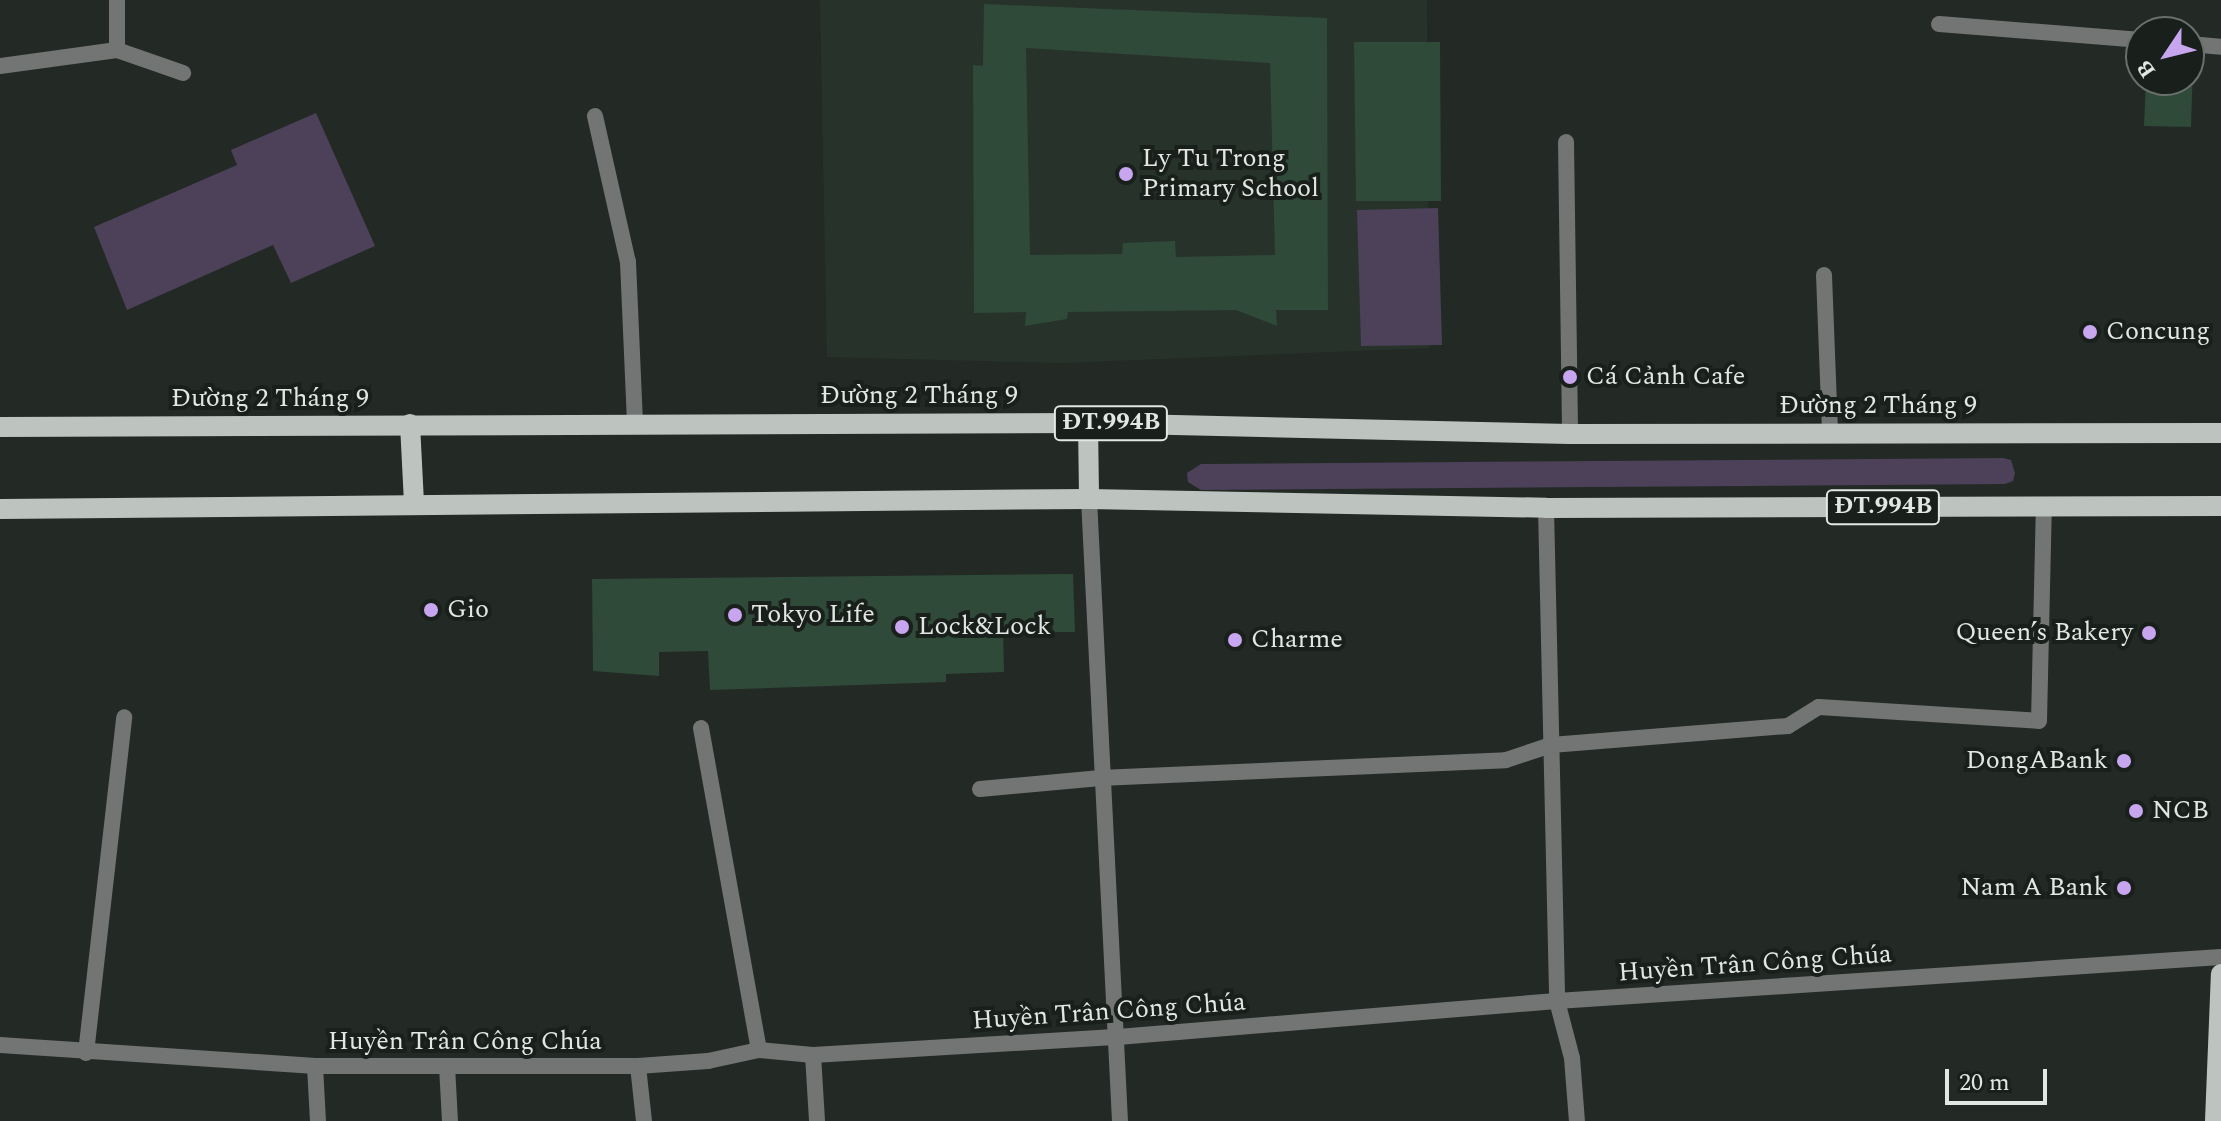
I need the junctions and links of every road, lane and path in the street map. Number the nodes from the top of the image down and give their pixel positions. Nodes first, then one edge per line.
1 (117, 0) edge
2 (1939, 24) dead end
3 (2125, 39) edge
4 (117, 50) junction
5 (0, 66) edge
6 (183, 73) dead end
7 (595, 116) dead end
8 (1566, 142) dead end
9 (1824, 275) dead end
10 (635, 422) junction
11 (1088, 423) junction
12 (410, 424) junction
13 (0, 427) edge
14 (1830, 432) junction
15 (2221, 433) edge
16 (1570, 434) junction
17 (1089, 499) junction
18 (414, 504) junction
19 (2044, 506) junction
20 (2221, 506) edge
21 (1546, 508) junction
22 (0, 509) edge
23 (124, 717) dead end
24 (701, 728) dead end
25 (1551, 745) junction
26 (1100, 778) junction
27 (980, 789) dead end
28 (2221, 957) edge
29 (2221, 974) edge
30 (1557, 1001) junction
31 (1118, 1037) junction
32 (0, 1045) edge
33 (759, 1050) junction
34 (86, 1053) junction
35 (813, 1055) junction
36 (315, 1066) junction
37 (447, 1066) junction
38 (638, 1066) junction
39 (318, 1121) edge
40 (450, 1121) edge
41 (644, 1121) edge
42 (817, 1121) edge
43 (1120, 1121) edge
44 (1577, 1121) edge
45 (2215, 1121) edge

1 - 4 street
2 - 3 street
4 - 5 street
4 - 6 street
7 - 10 street
8 - 16 street
9 - 14 street
10 - 11 main road, Đường 2 Tháng 9 / ĐT.994B
10 - 12 main road, Đường 2 Tháng 9 / ĐT.994B
11 - 16 main road, Đường 2 Tháng 9 / ĐT.994B
11 - 17 main road
12 - 13 main road, Đường 2 Tháng 9 / ĐT.994B
12 - 18 main road
14 - 15 main road, Đường 2 Tháng 9 / ĐT.994B
14 - 16 main road, Đường 2 Tháng 9 / ĐT.994B
17 - 18 main road, ĐT.994B
17 - 21 main road, ĐT.994B
17 - 26 street
18 - 22 main road, ĐT.994B
19 - 20 main road, ĐT.994B
19 - 21 main road, ĐT.994B
19 - 25 street
21 - 25 street
23 - 34 street
24 - 33 street
25 - 26 street
25 - 30 street
26 - 27 street
26 - 31 street
28 - 30 street, Huyền Trân Công Chúa
29 - 45 main road
30 - 31 street, Huyền Trân Công Chúa
30 - 44 street
31 - 35 street, Huyền Trân Công Chúa
31 - 43 street
32 - 34 street, Huyền Trân Công Chúa
33 - 35 street, Huyền Trân Công Chúa
33 - 38 street, Huyền Trân Công Chúa
34 - 36 street, Huyền Trân Công Chúa
35 - 42 street
36 - 37 street, Huyền Trân Công Chúa
36 - 39 street
37 - 38 street, Huyền Trân Công Chúa
37 - 40 street
38 - 41 street

